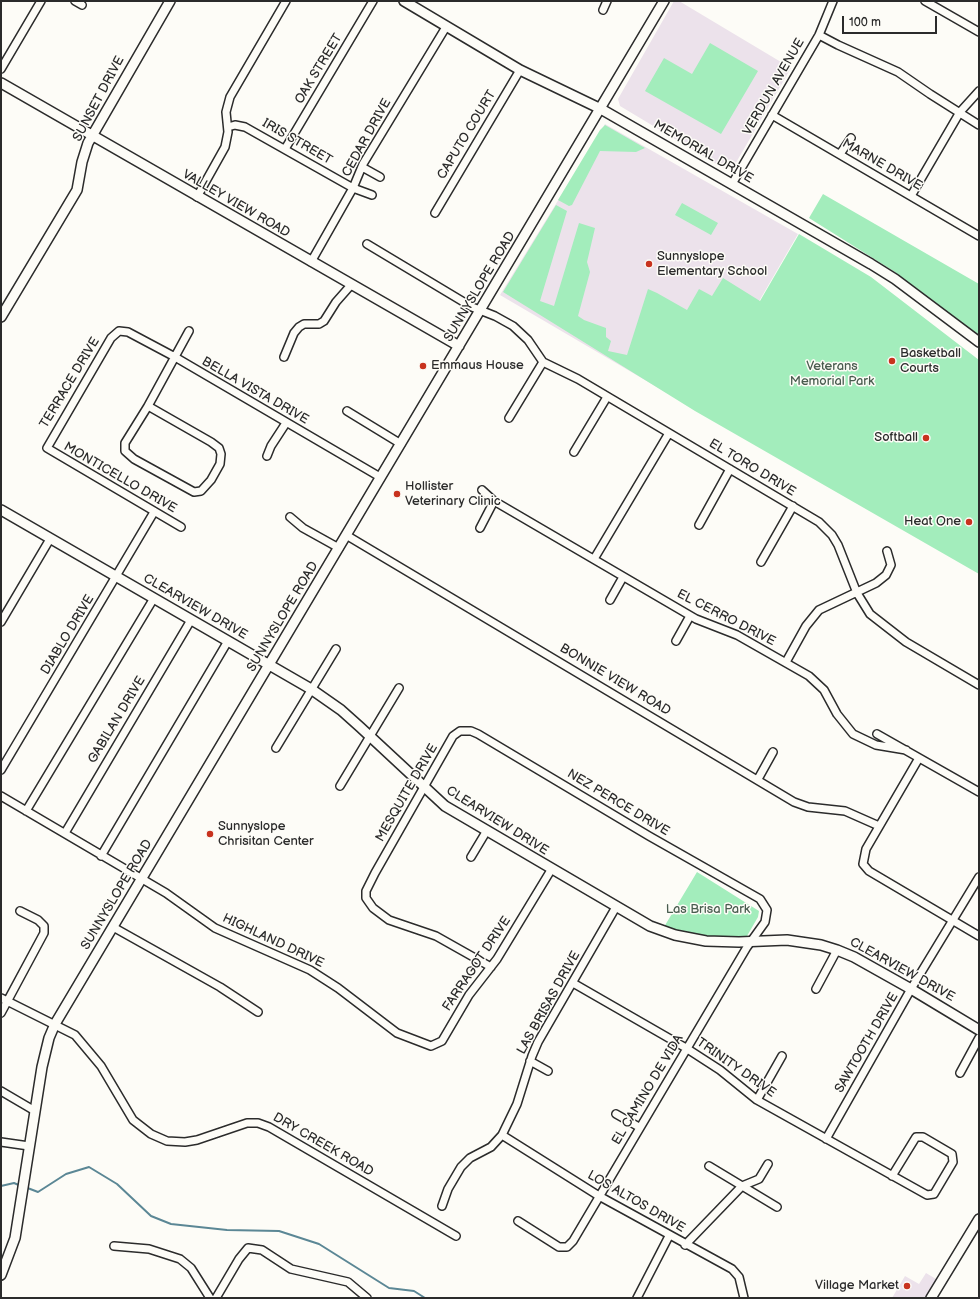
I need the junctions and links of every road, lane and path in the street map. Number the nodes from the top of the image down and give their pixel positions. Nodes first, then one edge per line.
1 (41, 1) edge
2 (75, 1) edge
3 (170, 1) edge
4 (286, 1) edge
5 (373, 1) edge
6 (404, 1) edge
7 (607, 1) edge
8 (664, 1) edge
9 (833, 1) edge
10 (925, 1) edge
11 (82, 5) dead end
12 (603, 10) dead end
13 (446, 27) junction
14 (979, 32) edge
15 (819, 35) junction
16 (1, 69) edge
17 (520, 70) junction
18 (1, 83) edge
19 (979, 91) edge
20 (601, 109) junction
21 (960, 112) junction
22 (772, 115) junction
23 (979, 125) edge
24 (228, 127) junction
25 (91, 136) junction
26 (851, 138) dead end
27 (286, 149) junction
28 (840, 154) junction
29 (362, 167) junction
30 (380, 177) dead end
31 (732, 184) junction
32 (353, 188) junction
33 (372, 195) dead end
34 (911, 196) junction
35 (197, 197) junction
36 (435, 213) dead end
37 (979, 236) edge
38 (367, 244) dead end
39 (311, 262) junction
40 (351, 285) junction
41 (479, 309) junction
42 (1, 317) edge
43 (189, 331) dead end
44 (116, 332) joint
45 (979, 342) edge
46 (459, 346) junction
47 (284, 357) dead end
48 (175, 358) junction
49 (543, 362) junction
50 (607, 397) junction
51 (148, 406) junction
52 (346, 411) dead end
53 (509, 418) dead end
54 (286, 423) junction
55 (669, 433) junction
56 (401, 444) junction
57 (47, 448) joint
58 (574, 452) dead end
59 (267, 456) dead end
60 (730, 469) junction
61 (380, 477) junction
62 (482, 490) dead end
63 (494, 501) junction
64 (793, 506) junction
65 (1, 510) edge
66 (154, 512) junction
67 (290, 517) dead end
68 (699, 525) dead end
69 (181, 527) dead end
70 (480, 528) dead end
71 (346, 535) junction
72 (50, 539) junction
73 (339, 548) junction
74 (886, 550) dead end
75 (594, 559) junction
76 (761, 562) dead end
77 (116, 576) junction
78 (623, 576) junction
79 (857, 593) junction
80 (154, 598) junction
81 (610, 600) dead end
82 (690, 616) junction
83 (191, 620) junction
84 (1, 622) edge
85 (676, 640) dead end
86 (228, 641) junction
87 (336, 649) dead end
88 (786, 662) junction
89 (270, 664) junction
90 (979, 685) edge
91 (399, 688) dead end
92 (310, 689) junction
93 (465, 730) joint
94 (877, 734) dead end
95 (370, 736) junction
96 (276, 748) dead end
97 (906, 750) junction
98 (773, 752) dead end
99 (919, 758) junction
100 (1, 770) edge
101 (758, 779) junction
102 (340, 786) dead end
103 (423, 788) junction
104 (979, 792) edge
105 (1, 796) edge
106 (26, 811) junction
107 (879, 826) junction
108 (486, 832) junction
109 (65, 833) junction
110 (101, 856) junction
111 (471, 857) dead end
112 (551, 870) junction
113 (979, 877) edge
114 (142, 879) junction
115 (758, 898) joint
116 (616, 907) junction
117 (20, 911) dead end
118 (953, 920) junction
119 (113, 927) junction
120 (979, 936) edge
121 (750, 942) junction
122 (838, 950) junction
123 (491, 967) junction
124 (573, 983) junction
125 (816, 989) dead end
126 (911, 989) junction
127 (4, 999) edge
128 (258, 1012) dead end
129 (1, 1013) edge
130 (55, 1024) junction
131 (979, 1030) edge
132 (447, 1031) joint
133 (979, 1038) edge
134 (686, 1048) junction
135 (782, 1056) dead end
136 (530, 1061) junction
137 (548, 1072) dead end
138 (960, 1073) dead end
139 (1, 1091) edge
140 (757, 1100) junction
141 (35, 1111) junction
142 (616, 1114) dead end
143 (639, 1127) junction
144 (502, 1135) junction
145 (826, 1139) junction
146 (1, 1142) edge
147 (29, 1146) junction
148 (768, 1164) dead end
149 (709, 1166) dead end
150 (889, 1174) junction
151 (742, 1186) junction
152 (599, 1196) junction
153 (442, 1206) dead end
154 (777, 1207) dead end
155 (979, 1219) edge
156 (518, 1221) dead end
157 (456, 1236) dead end
158 (669, 1236) junction
159 (685, 1245) junction
160 (114, 1246) dead end
161 (1, 1275) edge
162 (210, 1298) edge
163 (216, 1298) edge
164 (367, 1298) edge
165 (637, 1298) edge
166 (744, 1298) edge
167 (931, 1298) edge

1 - 16 street
2 - 11 street
3 - 25 street, SUNSET DRIVE
4 - 24 street
5 - 27 street, OAK STREET
6 - 13 street, MEMORIAL DRIVE
7 - 12 street
8 - 20 street, SUNNYSLOPE ROAD
9 - 15 street, VERDUN AVENUE
10 - 14 street
13 - 17 street, MEMORIAL DRIVE
13 - 29 street, CEDAR DRIVE
15 - 21 street
15 - 22 street, VERDUN AVENUE
17 - 20 street, MEMORIAL DRIVE
17 - 36 street, CAPUTO COURT
18 - 25 street, VALLEY VIEW ROAD
19 - 21 street
20 - 31 street, MEMORIAL DRIVE
20 - 41 street, SUNNYSLOPE ROAD
21 - 23 street
21 - 34 street
22 - 28 street, MARNE DRIVE
22 - 31 street, VERDUN AVENUE
24 - 27 street, IRIS STREET
24 - 35 street
25 - 35 street, VALLEY VIEW ROAD
25 - 42 street, SUNSET DRIVE
26 - 28 street
27 - 32 street, IRIS STREET
28 - 34 street, MARNE DRIVE
29 - 30 street
29 - 32 street, CEDAR DRIVE
31 - 45 street, MEMORIAL DRIVE
32 - 33 street, IRIS STREET
32 - 39 street, CEDAR DRIVE
34 - 37 street, MARNE DRIVE
35 - 39 street, VALLEY VIEW ROAD
38 - 41 street, EL TORO DRIVE
39 - 40 street, VALLEY VIEW ROAD
40 - 46 street, VALLEY VIEW ROAD
40 - 47 street
41 - 46 street, SUNNYSLOPE ROAD
41 - 49 street, EL TORO DRIVE
43 - 48 street
44 - 48 street, BELLA VISTA DRIVE
44 - 57 street, TERRACE DRIVE
46 - 56 street, SUNNYSLOPE ROAD
48 - 51 street
48 - 54 street, BELLA VISTA DRIVE
49 - 50 street, EL TORO DRIVE
49 - 53 street
50 - 55 street, EL TORO DRIVE
50 - 58 street
51 - 51 street
52 - 56 street
54 - 59 street
54 - 61 street, BELLA VISTA DRIVE
55 - 60 street, EL TORO DRIVE
55 - 75 street
56 - 61 street, SUNNYSLOPE ROAD
57 - 66 street, MONTICELLO DRIVE
60 - 64 street, EL TORO DRIVE
60 - 68 street
61 - 71 street, SUNNYSLOPE ROAD
62 - 63 street, EL CERRO DRIVE
63 - 70 street
63 - 75 street, EL CERRO DRIVE
64 - 76 street
64 - 79 street, EL TORO DRIVE
65 - 72 street, CLEARVIEW DRIVE
66 - 69 street, MONTICELLO DRIVE
66 - 77 street, DIABLO DRIVE
67 - 73 street
71 - 73 street, SUNNYSLOPE ROAD
71 - 101 street, BONNIE VIEW ROAD
72 - 77 street, CLEARVIEW DRIVE
72 - 84 street
73 - 89 street, SUNNYSLOPE ROAD
74 - 79 street
75 - 78 street, EL CERRO DRIVE
77 - 80 street, CLEARVIEW DRIVE
77 - 100 street, DIABLO DRIVE
78 - 81 street
78 - 82 street, EL CERRO DRIVE
79 - 88 street
79 - 90 street, EL TORO DRIVE
80 - 83 street, CLEARVIEW DRIVE
80 - 106 street
82 - 85 street
82 - 88 street, EL CERRO DRIVE
83 - 86 street, CLEARVIEW DRIVE
83 - 109 street, GABILAN DRIVE
86 - 89 street, CLEARVIEW DRIVE
86 - 110 street
87 - 92 street
88 - 97 street, EL CERRO DRIVE
89 - 92 street, CLEARVIEW DRIVE
89 - 114 street, SUNNYSLOPE ROAD
91 - 95 street
92 - 95 street, CLEARVIEW DRIVE
92 - 96 street
93 - 103 street, MESQUITE DRIVE
93 - 115 street, NEZ PERCE DRIVE
94 - 97 street, EL CERRO DRIVE
95 - 102 street
95 - 103 street, CLEARVIEW DRIVE
97 - 99 street, EL CERRO DRIVE
98 - 101 street
99 - 104 street, EL CERRO DRIVE
99 - 107 street
101 - 107 street, BONNIE VIEW ROAD
103 - 108 street, CLEARVIEW DRIVE
103 - 123 street, MESQUITE DRIVE
105 - 106 street, HIGHLAND DRIVE
106 - 109 street, HIGHLAND DRIVE
107 - 118 street
108 - 111 street
108 - 112 street, CLEARVIEW DRIVE
109 - 110 street, HIGHLAND DRIVE
110 - 114 street, HIGHLAND DRIVE
112 - 116 street, CLEARVIEW DRIVE
112 - 123 street, FARRAGOT DRIVE
113 - 118 street, SAWTOOTH DRIVE
114 - 119 street, SUNNYSLOPE ROAD
114 - 132 street, HIGHLAND DRIVE
115 - 121 street, EL CAMINO DE VIDA
116 - 121 street, CLEARVIEW DRIVE
116 - 124 street, LAS BRISAS DRIVE
117 - 127 street
118 - 120 street
118 - 126 street, SAWTOOTH DRIVE
119 - 128 street
119 - 130 street, SUNNYSLOPE ROAD
121 - 122 street, CLEARVIEW DRIVE
121 - 134 street, EL CAMINO DE VIDA
122 - 125 street
122 - 126 street, CLEARVIEW DRIVE
123 - 132 street, FARRAGOT DRIVE
124 - 134 street, TRINITY DRIVE
124 - 136 street, LAS BRISAS DRIVE
126 - 131 street, CLEARVIEW DRIVE
126 - 145 street, SAWTOOTH DRIVE
127 - 129 street
127 - 130 street, DRY CREEK ROAD
130 - 141 street, SUNNYSLOPE ROAD
130 - 157 street, DRY CREEK ROAD
133 - 138 street
134 - 140 street, TRINITY DRIVE
134 - 143 street, EL CAMINO DE VIDA
135 - 140 street
136 - 137 street
136 - 144 street, LAS BRISAS DRIVE
139 - 141 street
140 - 145 street, TRINITY DRIVE
141 - 147 street, SUNNYSLOPE ROAD
142 - 143 street
143 - 152 street, EL CAMINO DE VIDA
144 - 152 street, LOS ALTOS DRIVE
144 - 153 street, LAS BRISAS DRIVE
145 - 150 street, TRINITY DRIVE
146 - 147 street
147 - 161 street, SUNNYSLOPE ROAD
148 - 151 street
149 - 151 street
150 - 150 street, TRINITY DRIVE
151 - 154 street
151 - 159 street
152 - 156 street, EL CAMINO DE VIDA
152 - 158 street, LOS ALTOS DRIVE
155 - 167 street
158 - 159 street, LOS ALTOS DRIVE
158 - 165 street
159 - 166 street, LOS ALTOS DRIVE
160 - 162 street
163 - 164 street

